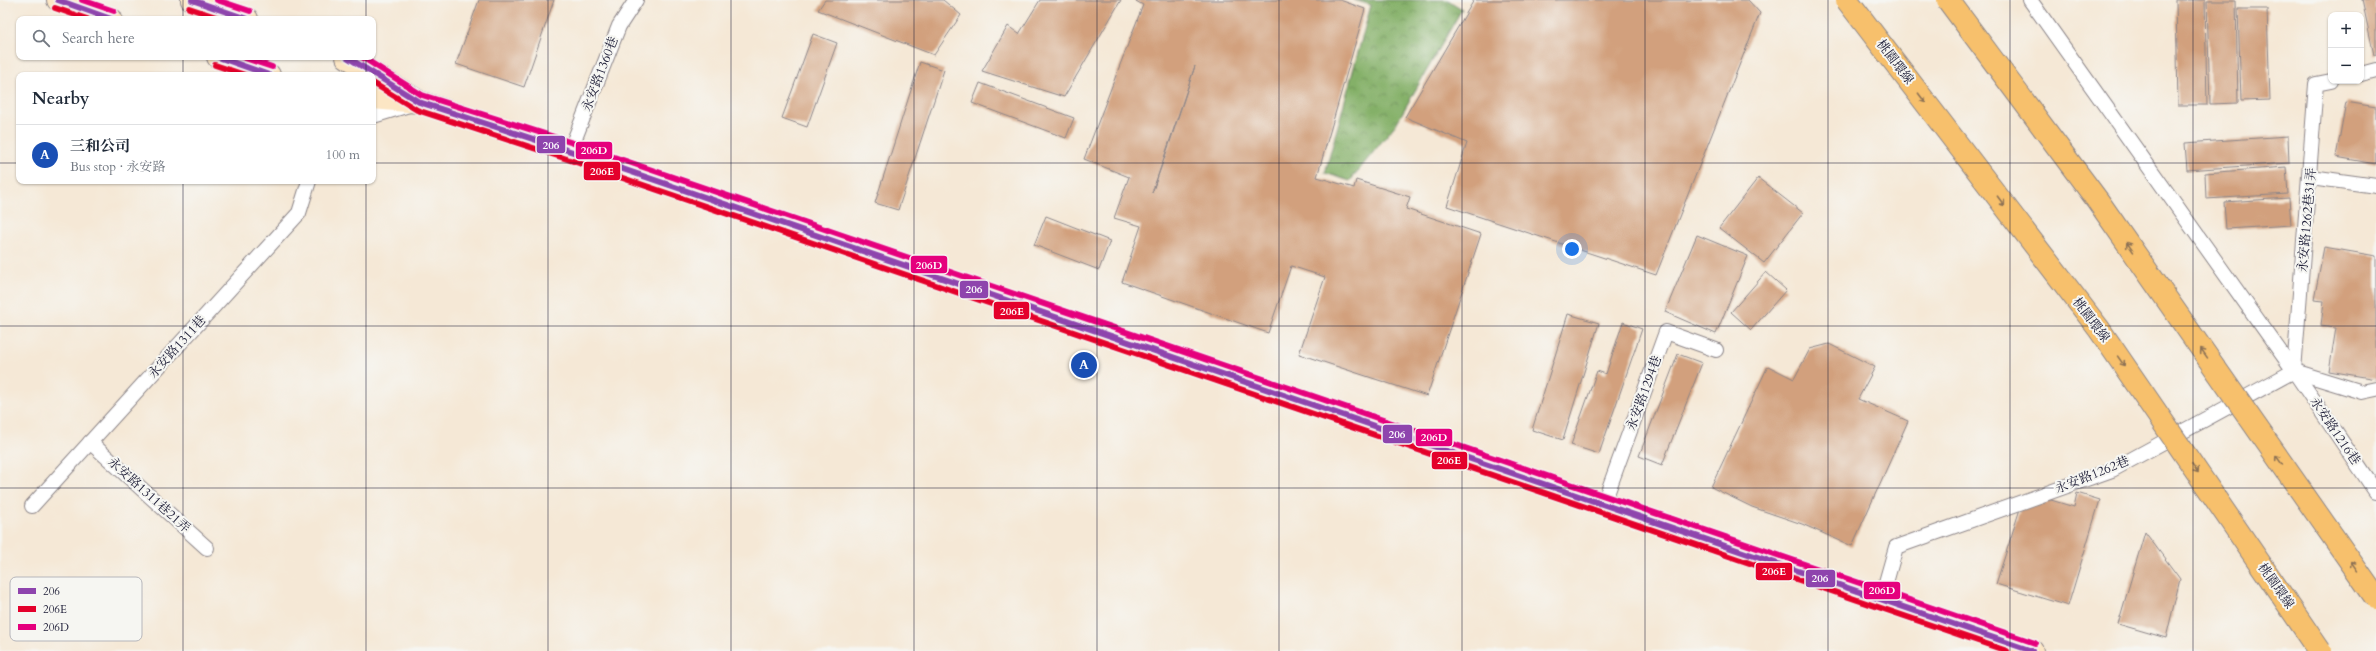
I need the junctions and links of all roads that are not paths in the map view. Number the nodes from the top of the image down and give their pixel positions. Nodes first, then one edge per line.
1 (58, 0) edge
2 (192, 0) edge
3 (636, 0) edge
4 (1847, 0) edge
5 (1948, 0) edge
6 (2030, 0) edge
7 (103, 16) edge
8 (238, 16) edge
9 (226, 60) edge
10 (352, 60) edge
11 (2376, 70) edge
12 (260, 72) edge
13 (371, 72) edge
14 (2364, 73) edge
15 (376, 75) edge
16 (2328, 82) edge
17 (376, 98) edge
18 (419, 102) junction
19 (376, 115) edge
20 (570, 151) junction
21 (2311, 177) junction
22 (308, 184) edge
23 (2376, 186) edge
24 (1716, 350) dead end
25 (2294, 371) junction
26 (2376, 389) edge
27 (90, 442) junction
28 (2376, 492) edge
29 (1604, 505) junction
30 (32, 506) dead end
31 (207, 548) dead end
32 (2376, 598) edge
33 (1881, 600) junction
34 (2032, 651) edge
35 (2320, 651) edge

1 - 7 main road
2 - 8 main road
3 - 20 lane, 永安路1360巷
4 -> 35 highway, 桃園環線, bridge
32 -> 5 highway, bridge
6 - 25 lane, 永安路1216巷
9 - 12 main road
10 - 13 main road
11 - 14 lane
15 - 18 main road
16 - 21 lane, 永安路1262巷31弄
17 - 18 main road
18 - 19 lane
18 - 20 main road
20 - 29 main road
21 - 23 lane
21 - 25 lane, 永安路1262巷31弄
22 - 27 lane, 永安路1311巷
24 - 29 lane, 永安路1294巷
25 - 26 lane
25 - 28 lane, 永安路1216巷
25 - 33 lane, 永安路1262巷
27 - 30 lane, 永安路1311巷
27 - 31 lane, 永安路1311巷21弄
29 - 33 main road
33 - 34 main road

